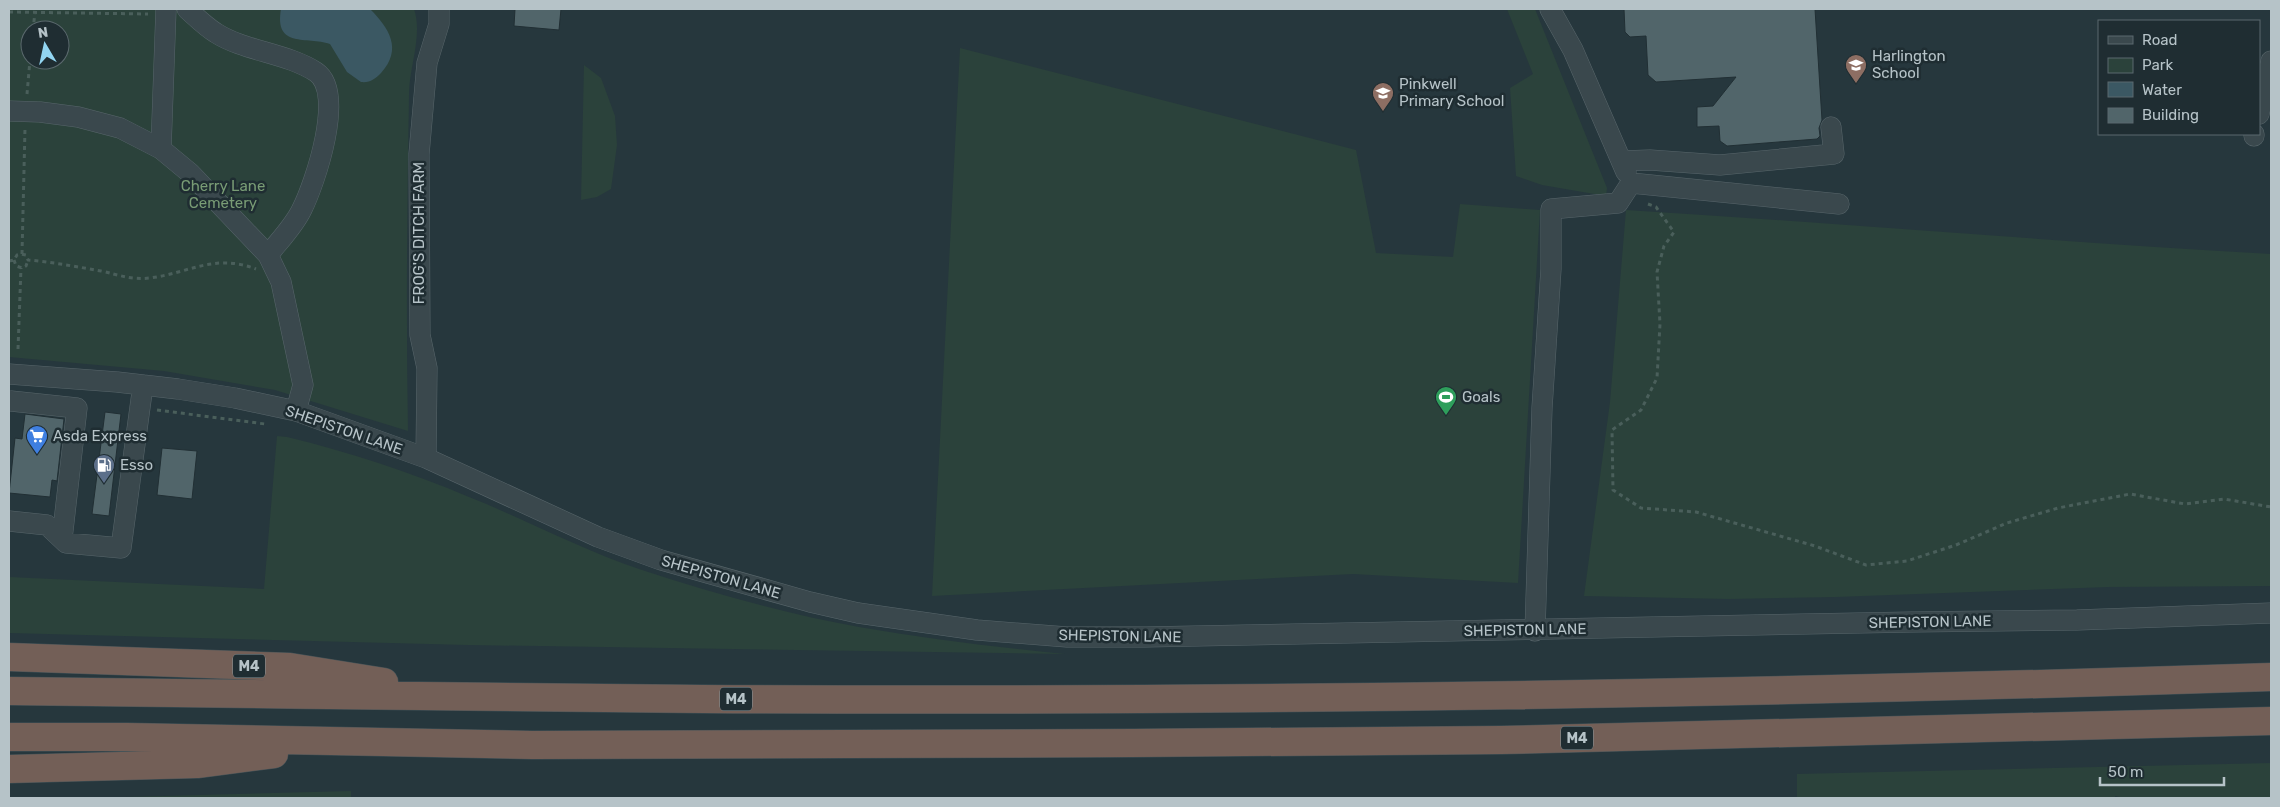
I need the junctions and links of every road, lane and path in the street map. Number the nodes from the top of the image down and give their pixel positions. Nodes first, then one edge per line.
1 (187, 9) edge
2 (439, 9) edge
3 (1550, 9) edge
4 (32, 11) edge
5 (9, 12) edge
6 (166, 12) edge
7 (2271, 61) edge
8 (27, 70) edge
9 (2260, 110) edge
10 (17, 111) edge
11 (1831, 127) dead end
12 (161, 149) junction
13 (1621, 161) junction
14 (1631, 183) junction
15 (1618, 203) junction
16 (1839, 204) dead end
17 (22, 254) junction
18 (268, 255) junction
19 (14, 260) junction
20 (28, 260) junction
21 (9, 261) edge
22 (21, 268) junction
23 (277, 274) junction
24 (18, 349) dead end
25 (14, 374) edge
26 (143, 385) junction
27 (10, 404) edge
28 (157, 410) dead end
29 (296, 412) junction
30 (266, 424) dead end
31 (426, 458) junction
32 (2271, 507) edge
33 (9, 521) edge
34 (62, 539) junction
35 (2271, 613) edge
36 (1535, 631) junction
37 (9, 656) edge
38 (2271, 676) edge
39 (9, 692) edge
40 (487, 697) junction
41 (2271, 721) edge
42 (9, 737) edge
43 (364, 742) junction
44 (9, 769) edge

1 - 18 street
2 - 31 street, FROG'S DITCH FARM
3 - 13 street
4 - 5 path
4 - 6 path
6 - 12 street
7 - 9 street
8 - 10 path
10 - 12 street
10 - 17 path
11 - 13 street
12 - 18 street
13 - 14 street
14 - 15 street
14 - 16 street
15 - 32 path
15 - 36 street
17 - 19 path
17 - 20 path
18 - 23 street
19 - 21 path
19 - 22 path
20 - 22 path
20 - 23 path
22 - 24 path
23 - 29 street
25 - 26 street, SHEPISTON LANE
25 - 27 street
26 - 29 street, SHEPISTON LANE
26 - 34 street
27 - 34 street
28 - 30 path
29 - 31 street, SHEPISTON LANE
31 - 36 street, SHEPISTON LANE
33 - 34 street
35 - 36 street, SHEPISTON LANE
37 - 40 highway, M4
38 - 40 highway, M4
39 - 40 highway, M4
41 - 43 highway, M4
42 - 43 highway, M4
43 - 44 highway, M4

